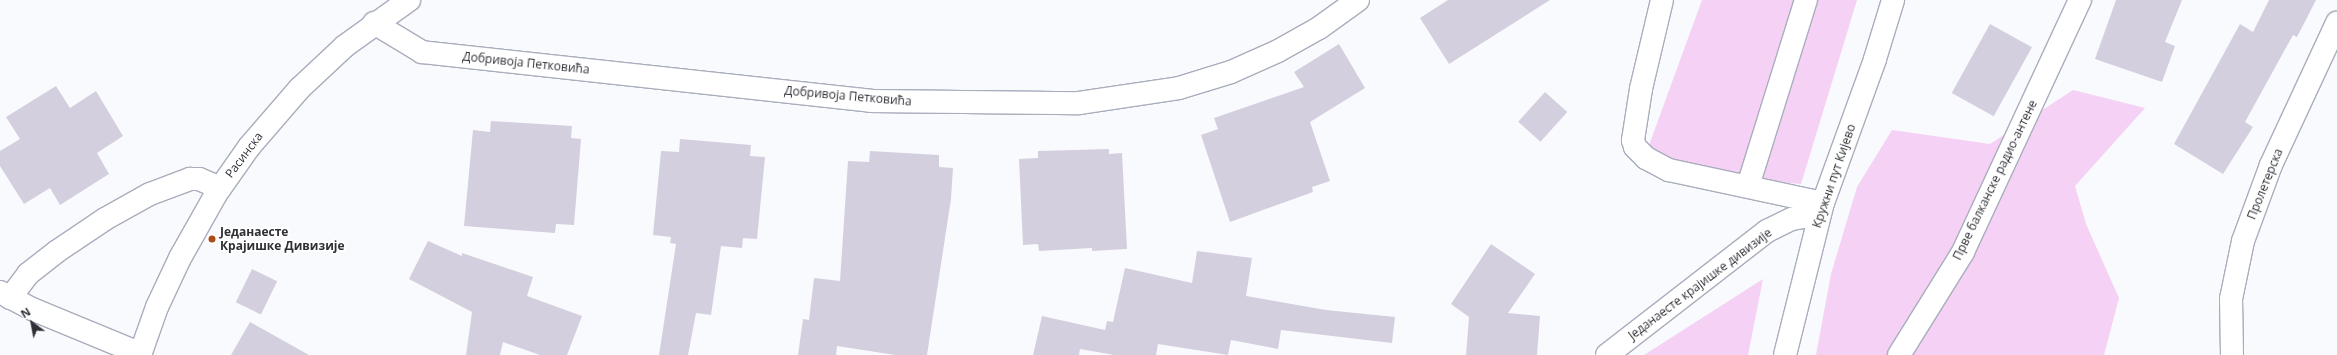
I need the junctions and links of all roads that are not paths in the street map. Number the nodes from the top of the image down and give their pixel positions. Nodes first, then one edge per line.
1 (409, 0) edge
2 (1358, 0) edge
3 (1662, 0) edge
4 (1806, 0) edge
5 (1893, 0) edge
6 (2080, 0) edge
7 (2337, 23) edge
8 (374, 24) junction
9 (1748, 186) junction
10 (220, 188) junction
11 (1821, 208) junction
12 (5, 295) edge
13 (140, 354) edge
14 (1606, 355) edge
15 (1785, 355) edge
16 (1899, 355) edge
17 (2232, 355) edge

1 - 8 street, Расинска
2 - 8 street, Добривоја Петковића
3 - 9 street
4 - 9 street
5 - 11 street, Кружни пут Кијево
6 - 16 street, Прве балканске радио-антене
7 - 17 street, Пролетерска
8 - 10 street, Расинска
9 - 11 street
10 - 12 street
10 - 13 street, Расинска
11 - 14 street, Једанаесте крајишке дивизије
11 - 15 street, Кружни пут Кијево
12 - 13 street

